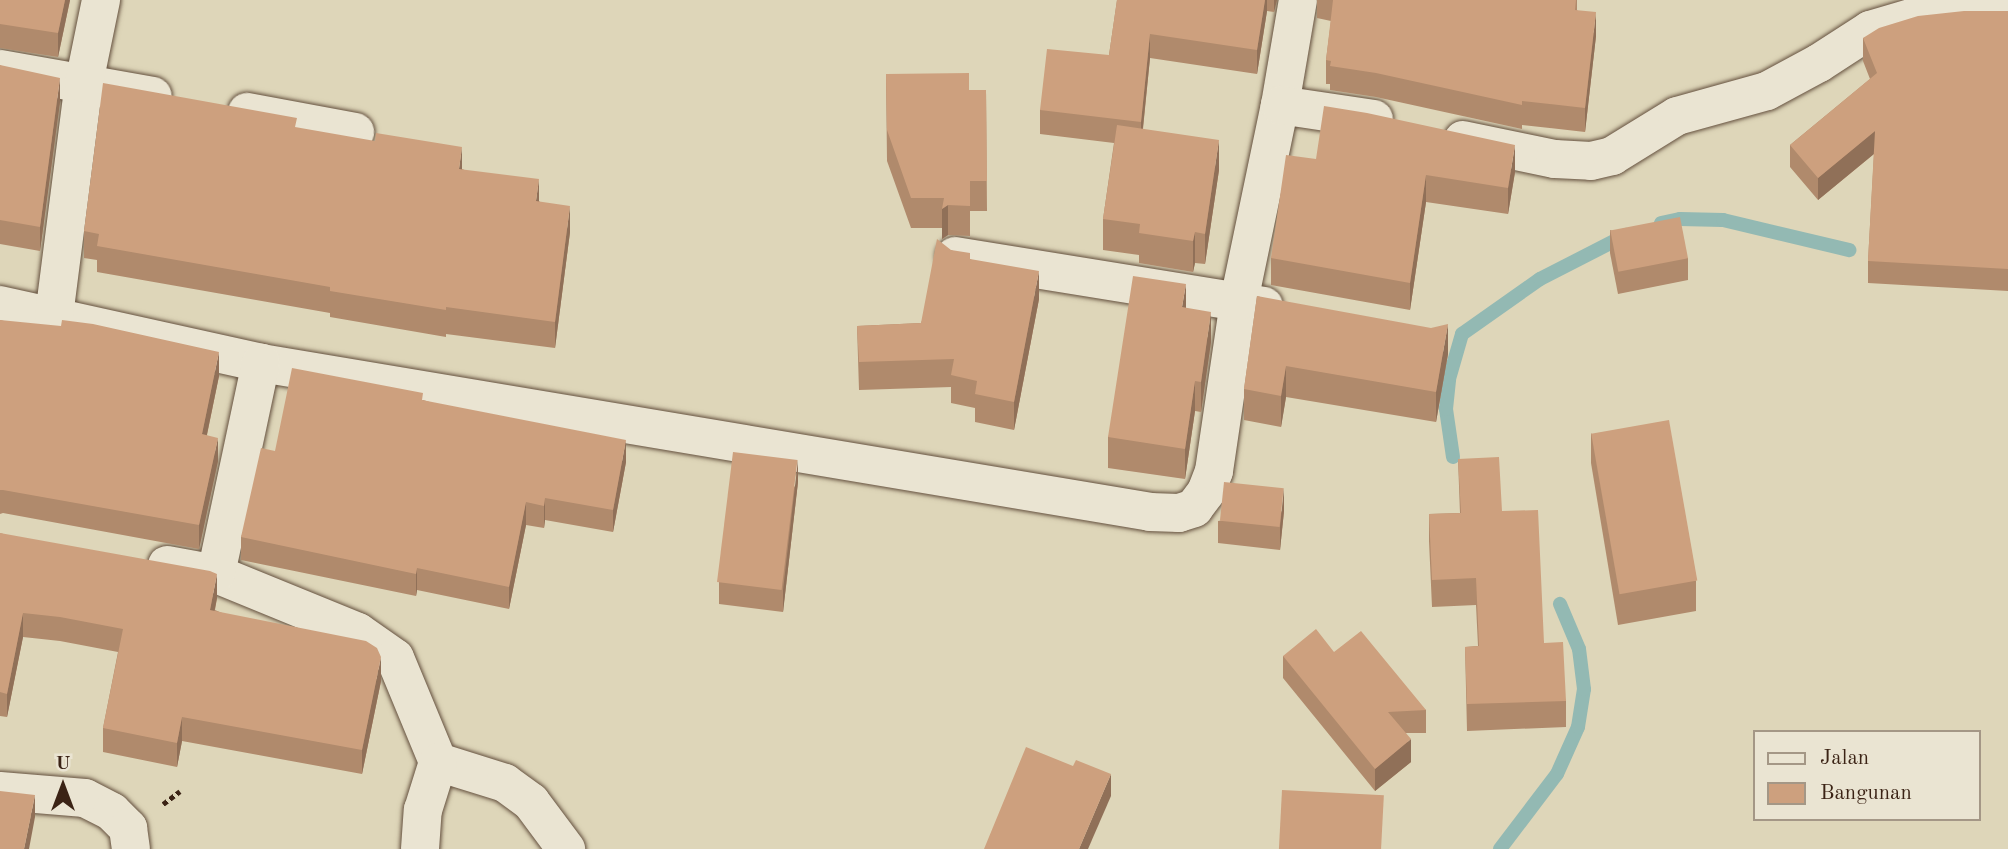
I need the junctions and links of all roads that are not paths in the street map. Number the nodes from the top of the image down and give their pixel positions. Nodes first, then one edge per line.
1 (101, 0) edge
2 (1298, 0) edge
3 (2008, 11) edge
4 (0, 69) edge
5 (85, 83) junction
6 (1280, 105) junction
7 (355, 132) dead end
8 (955, 257) edge
9 (1239, 302) junction
10 (0, 305) edge
11 (1304, 313) edge
12 (54, 316) junction
13 (261, 363) junction
14 (135, 559) edge
15 (216, 574) junction
16 (438, 762) junction
17 (0, 790) edge
18 (131, 849) edge
19 (420, 849) edge
20 (566, 849) edge

1 - 5 street
2 - 6 street
3 - 6 street
4 - 5 street
5 - 7 street
5 - 12 street
6 - 9 street
8 - 9 street
9 - 11 street
9 - 13 street
10 - 12 street
12 - 13 street
13 - 15 street
14 - 15 street
15 - 16 street
16 - 19 street
16 - 20 street
17 - 18 street

